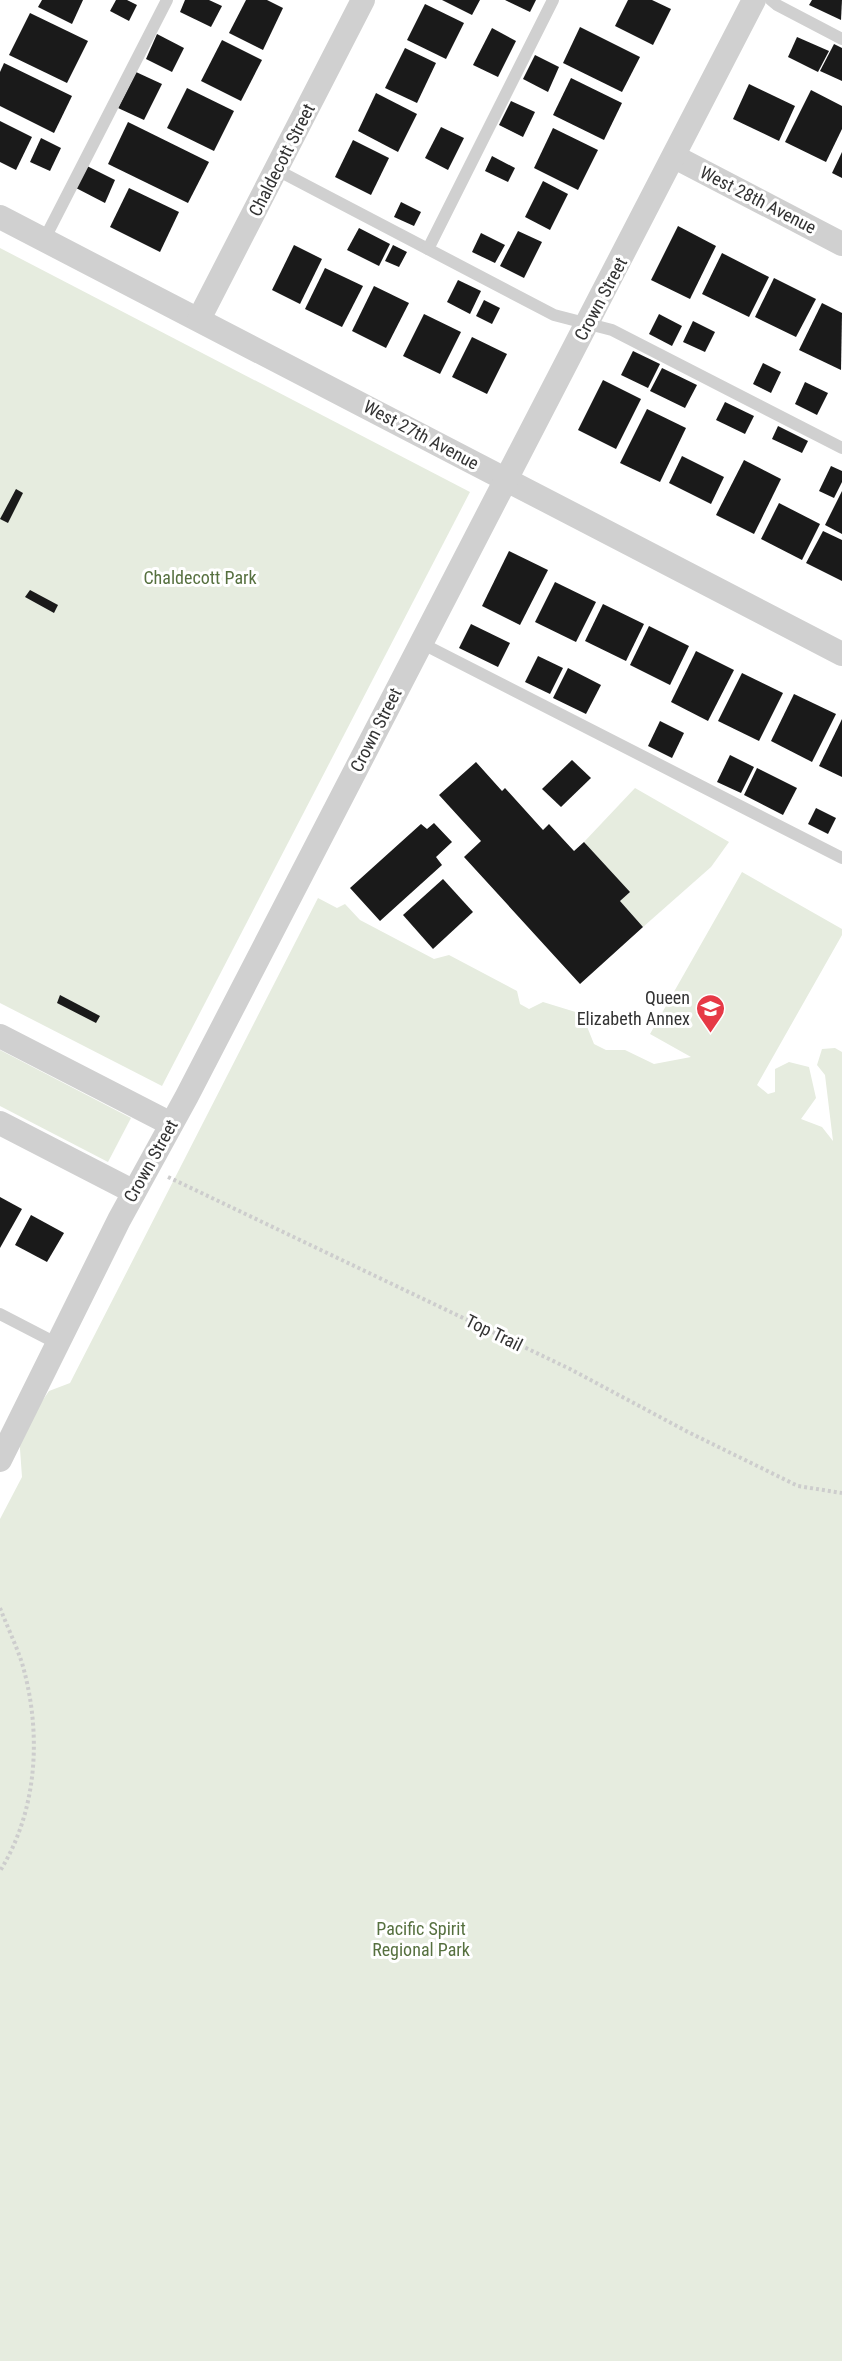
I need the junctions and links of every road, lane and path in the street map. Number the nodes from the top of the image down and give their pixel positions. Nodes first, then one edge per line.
1 (167, 0) edge
2 (363, 0) edge
3 (553, 0) edge
4 (754, 0) edge
5 (771, 0) edge
6 (842, 39) edge
7 (675, 157) junction
8 (277, 170) junction
9 (0, 217) edge
10 (44, 240) junction
11 (842, 244) edge
12 (428, 249) junction
13 (199, 319) junction
14 (588, 324) junction
15 (842, 448) edge
16 (507, 479) junction
17 (421, 643) junction
18 (842, 654) edge
19 (842, 858) edge
20 (0, 1036) edge
21 (0, 1123) edge
22 (171, 1124) junction
23 (148, 1167) junction
24 (134, 1192) junction
25 (0, 1314) edge
26 (56, 1344) junction
27 (0, 1460) edge
28 (842, 1492) edge
29 (0, 1608) edge
30 (0, 1871) edge

1 - 10 lane
2 - 8 street, Chaldecott Street
3 - 12 lane
4 - 7 street, Crown Street
5 - 6 lane
7 - 11 street, West 28th Avenue
7 - 14 street, Crown Street
8 - 12 lane
8 - 13 street, Chaldecott Street
9 - 10 street, West 27th Avenue
10 - 13 street, West 27th Avenue
12 - 14 lane
13 - 16 street, West 27th Avenue
14 - 15 lane
14 - 16 street, Crown Street
16 - 17 street, Crown Street
16 - 18 street, West 27th Avenue
17 - 19 lane
17 - 22 street, Crown Street
20 - 22 street
21 - 24 street
22 - 23 street, Crown Street
23 - 24 street, Crown Street
23 - 28 path, Top Trail
24 - 26 street, Crown Street
25 - 26 lane
26 - 27 street, Crown Street
29 - 30 path

